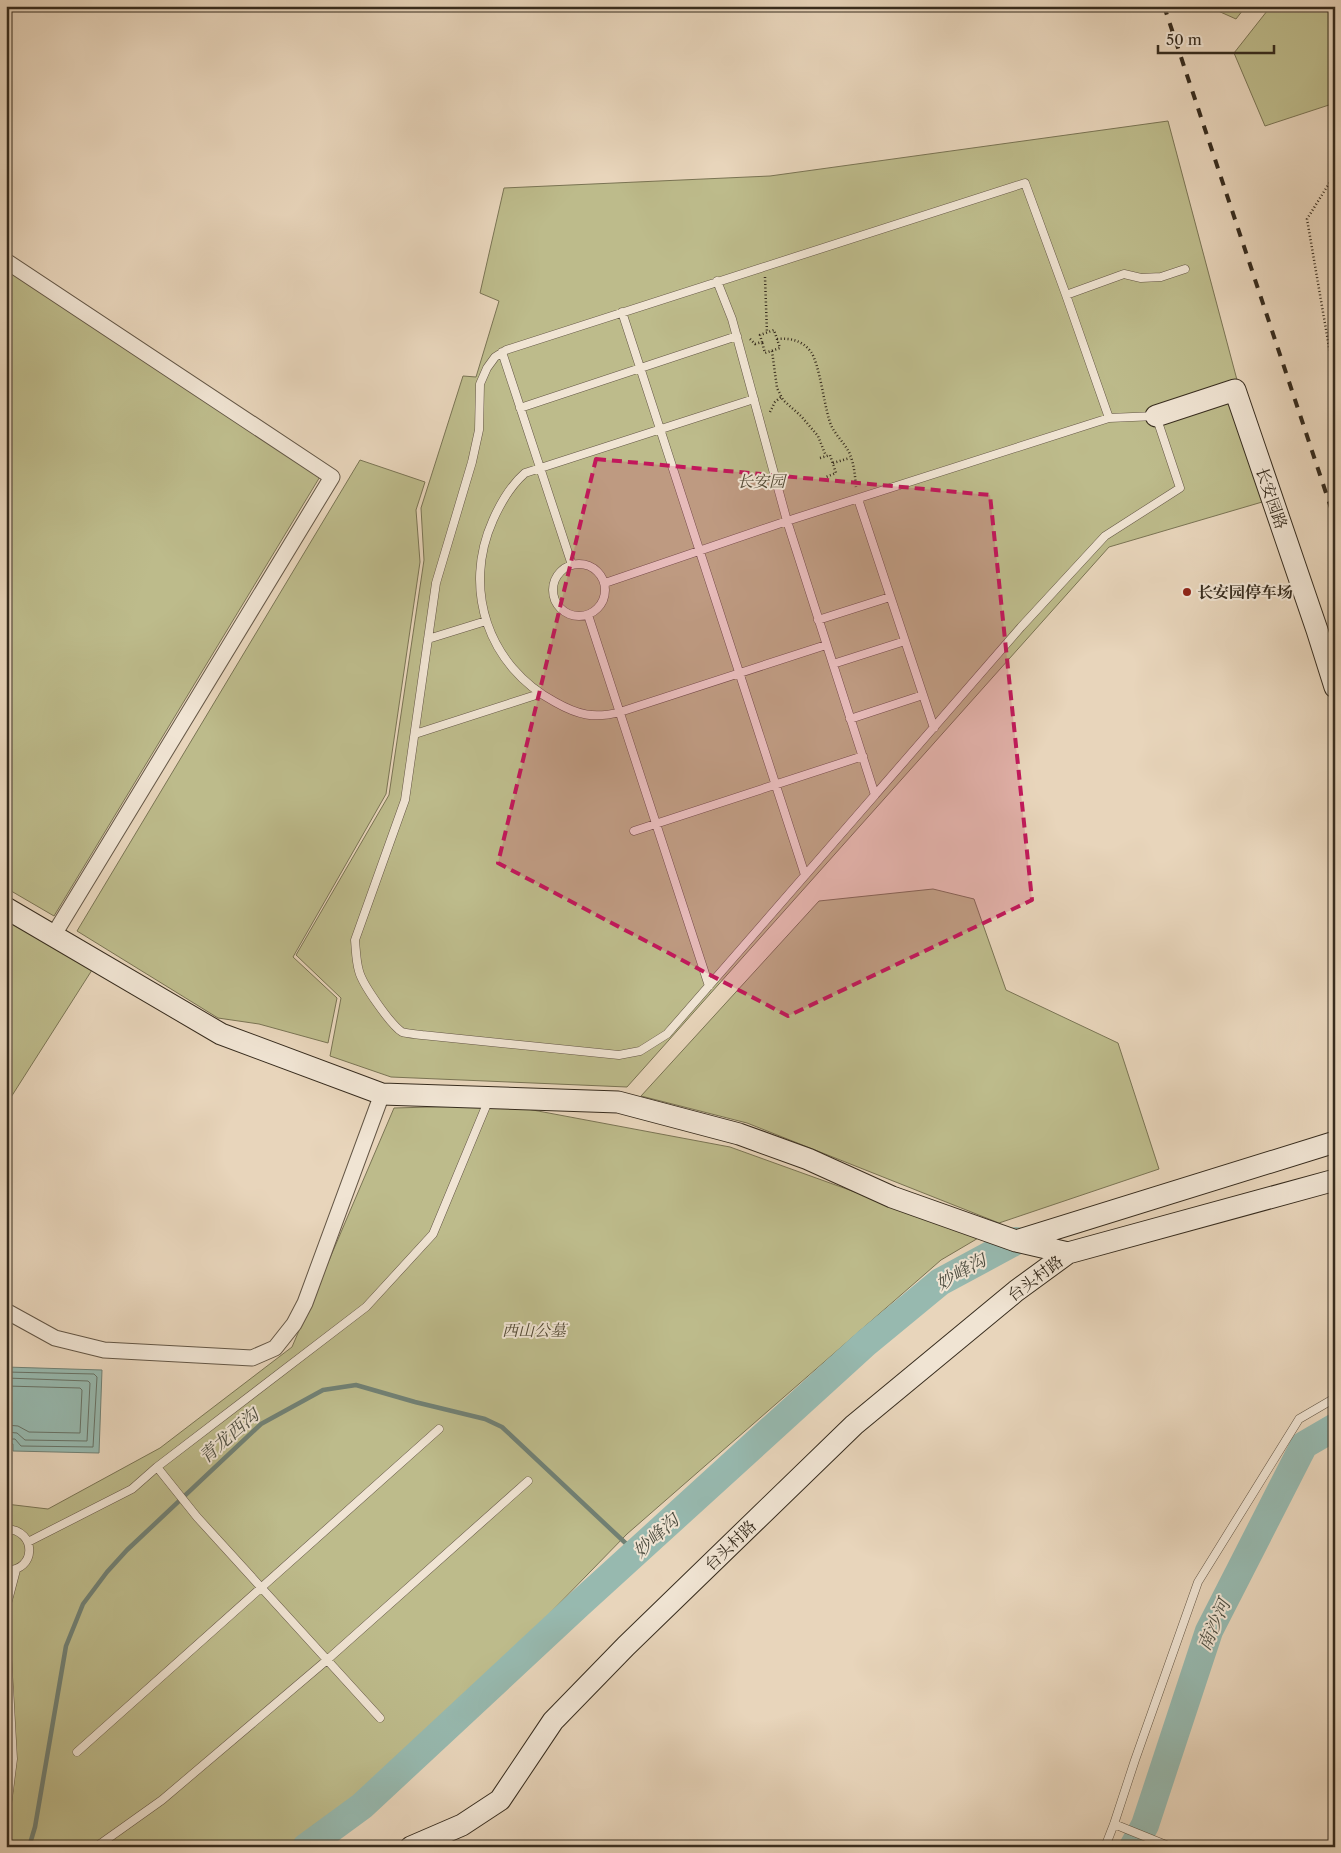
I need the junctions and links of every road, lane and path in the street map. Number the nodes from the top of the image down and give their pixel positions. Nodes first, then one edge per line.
1 (1335, 174) edge
2 (6, 261) edge
3 (766, 266) junction
4 (1185, 269) dead end
5 (718, 281) junction
6 (1066, 295) junction
7 (622, 312) junction
8 (767, 333) junction
9 (736, 336) junction
10 (777, 338) junction
11 (762, 342) junction
12 (772, 351) junction
13 (502, 352) junction
14 (1335, 367) edge
15 (640, 368) junction
16 (781, 396) junction
17 (754, 399) junction
18 (520, 408) junction
19 (1156, 416) junction
20 (1109, 418) junction
21 (760, 422) junction
22 (660, 430) junction
23 (826, 456) junction
24 (820, 458) dead end
25 (851, 458) junction
26 (833, 463) junction
27 (541, 469) junction
28 (826, 476) dead end
29 (858, 499) junction
30 (787, 521) junction
31 (700, 551) junction
32 (572, 565) junction
33 (605, 582) junction
34 (890, 597) junction
35 (588, 615) junction
36 (818, 620) junction
37 (486, 621) junction
38 (428, 639) junction
39 (905, 641) junction
40 (826, 645) junction
41 (833, 664) junction
42 (739, 673) junction
43 (1335, 687) edge
44 (539, 694) junction
45 (923, 695) junction
46 (620, 712) junction
47 (850, 719) junction
48 (934, 728) junction
49 (415, 734) junction
50 (863, 756) junction
51 (776, 785) junction
52 (876, 795) junction
53 (656, 824) junction
54 (634, 831) dead end
55 (805, 875) junction
56 (6, 908) edge
57 (53, 936) junction
58 (709, 986) junction
59 (382, 1094) junction
60 (489, 1098) junction
61 (1335, 1142) edge
62 (1335, 1180) edge
63 (1016, 1241) junction
64 (1068, 1253) junction
65 (6, 1311) edge
66 (1335, 1398) edge
67 (439, 1429) dead end
68 (158, 1467) junction
69 (528, 1481) dead end
70 (6, 1529) edge
71 (28, 1542) junction
72 (6, 1570) edge
73 (16, 1570) junction
74 (261, 1588) junction
75 (6, 1608) edge
76 (6, 1632) edge
77 (327, 1660) junction
78 (380, 1718) dead end
79 (77, 1752) dead end
80 (6, 1815) edge
81 (1114, 1824) junction
82 (1171, 1846) edge
83 (96, 1847) edge
84 (411, 1847) edge
85 (1104, 1847) edge

1 - 14 path
2 - 57 street
3 - 5 lane
3 - 6 lane
3 - 8 path
4 - 6 lane
5 - 7 lane
5 - 9 lane
6 - 20 lane
7 - 13 lane
7 - 15 lane
8 - 10 path
8 - 11 path
9 - 11 path
9 - 15 lane
9 - 17 lane
10 - 12 path
10 - 25 path
11 - 12 path
12 - 16 path
13 - 18 lane
13 - 38 lane
15 - 18 lane
15 - 22 lane
16 - 21 path
16 - 23 path
17 - 21 lane
17 - 22 lane
18 - 27 lane
19 - 20 lane
19 - 43 street, 长安园路
19 - 48 lane
20 - 29 lane
21 - 30 lane
22 - 27 lane
22 - 31 lane
23 - 24 path
23 - 26 path
25 - 26 path
25 - 29 path
26 - 28 path
27 - 32 lane
27 - 37 lane
29 - 30 lane
29 - 34 lane
30 - 31 lane
30 - 36 lane
31 - 33 lane
31 - 42 lane
32 - 33 lane
32 - 35 lane
33 - 35 lane
34 - 36 lane
34 - 39 lane
35 - 46 lane
36 - 40 lane
37 - 38 lane
37 - 44 lane
38 - 49 lane
39 - 41 lane
39 - 45 lane
40 - 41 lane
40 - 42 lane
41 - 47 lane
42 - 46 lane
42 - 51 lane
44 - 46 lane
44 - 49 lane
45 - 47 lane
45 - 48 lane
46 - 53 lane
47 - 50 lane
48 - 52 lane
49 - 58 lane
50 - 51 lane
50 - 52 lane
51 - 53 lane
51 - 55 lane
52 - 55 lane
53 - 54 lane
53 - 58 lane
55 - 58 lane
56 - 57 street
57 - 59 street
59 - 60 street
59 - 65 street
60 - 63 street
60 - 68 lane
61 - 63 street
62 - 64 street
63 - 64 street
64 - 84 street, 台头村路
66 - 81 lane
67 - 74 lane
68 - 71 lane
68 - 74 lane
69 - 77 lane
70 - 71 lane
71 - 73 lane
72 - 73 lane
73 - 75 lane
74 - 77 lane
74 - 79 lane
76 - 80 lane
77 - 78 lane
77 - 83 lane
81 - 82 lane
81 - 85 lane

